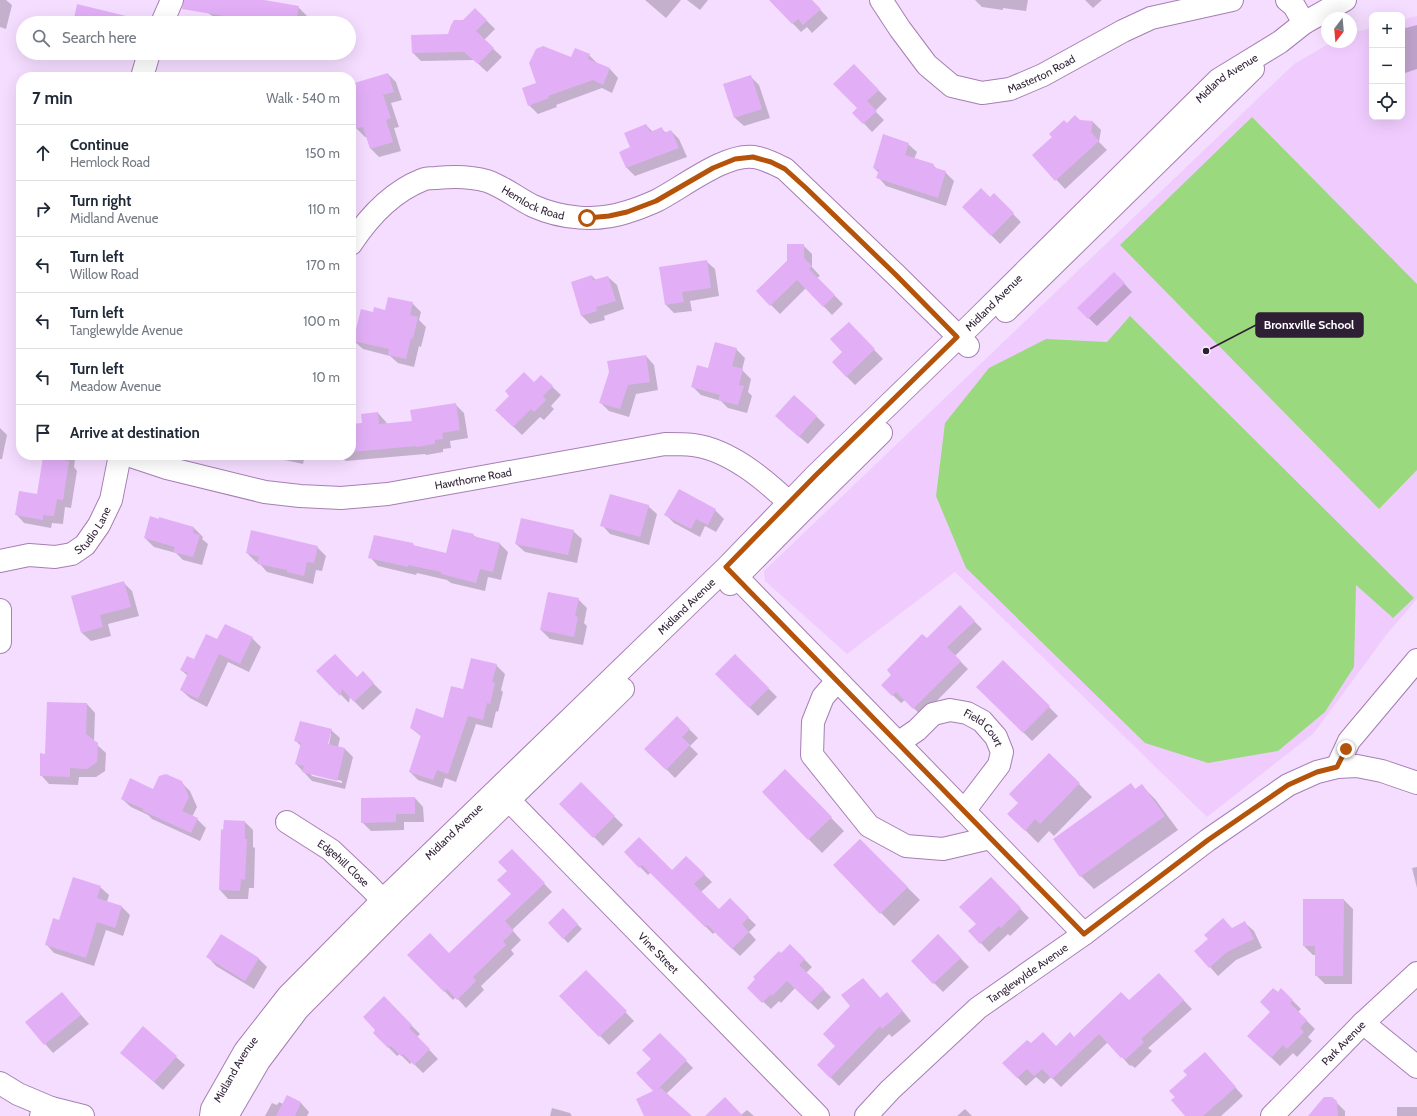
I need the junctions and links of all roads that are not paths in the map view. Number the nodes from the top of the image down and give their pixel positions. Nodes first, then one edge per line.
1 (172, 0) edge
2 (881, 0) edge
3 (1232, 0) edge
4 (1287, 0) edge
5 (1345, 0) edge
6 (165, 16) edge
7 (1304, 23) junction
8 (147, 60) edge
9 (143, 72) edge
10 (356, 237) edge
11 (963, 342) junction
12 (119, 460) edge
13 (143, 460) edge
14 (795, 508) junction
15 (0, 561) edge
16 (732, 572) junction
17 (0, 610) edge
18 (0, 642) edge
19 (1417, 660) edge
20 (837, 681) junction
21 (898, 744) junction
22 (1337, 767) junction
23 (1417, 783) edge
24 (504, 795) junction
25 (964, 811) junction
26 (287, 822) dead end
27 (990, 838) junction
28 (388, 906) junction
29 (1084, 934) junction
30 (1417, 973) edge
31 (1363, 1023) junction
32 (1417, 1067) edge
33 (0, 1083) edge
34 (46, 1112) edge
35 (83, 1116) edge
36 (211, 1116) edge
37 (226, 1116) edge
38 (818, 1116) edge
39 (866, 1116) edge
40 (1272, 1116) edge

1 - 6 street
2 - 3 street, Masterton Road
4 - 7 street
5 - 7 street, Midland Avenue
7 - 11 street, Midland Avenue
8 - 9 street
10 - 11 street, Hemlock Road
11 - 14 street, Midland Avenue
12 - 15 street, Studio Lane
13 - 14 street, Hawthorne Road
14 - 16 street, Midland Avenue
16 - 20 street
16 - 24 street, Midland Avenue
17 - 18 street
19 - 22 street
20 - 21 street
20 - 27 street
21 - 25 street
21 - 25 street, Field Court
22 - 23 street, Tanglewylde Avenue
22 - 29 street, Tanglewylde Avenue
24 - 28 street, Midland Avenue
24 - 38 street, Vine Street
25 - 27 street
26 - 28 street, Edgehill Close
27 - 29 street
28 - 36 street, Midland Avenue
28 - 37 street, Midland Avenue
29 - 39 street, Tanglewylde Avenue
30 - 31 street, Park Avenue
31 - 32 street
31 - 40 street, Park Avenue
33 - 34 street
34 - 35 street

